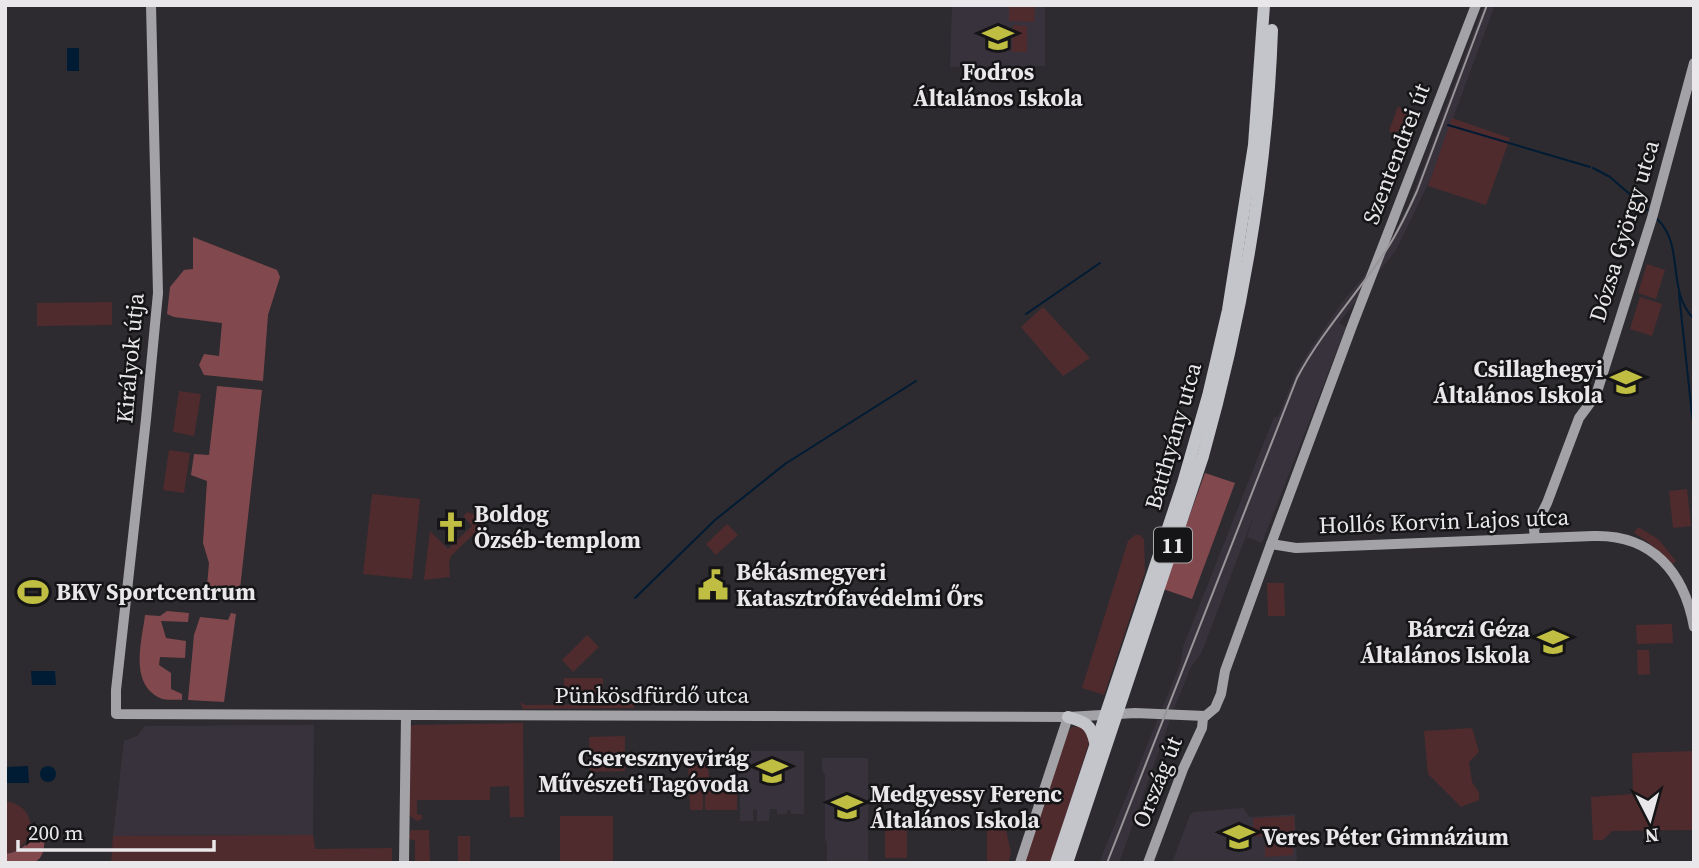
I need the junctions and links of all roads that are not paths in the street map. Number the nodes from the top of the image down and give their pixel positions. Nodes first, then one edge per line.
1 (151, 5) edge
2 (1264, 5) edge
3 (1272, 5) edge
4 (1476, 5) edge
5 (1694, 63) edge
6 (1535, 538) junction
7 (1271, 544) junction
8 (1694, 627) edge
9 (116, 714) joint
10 (1110, 714) junction
11 (406, 715) junction
12 (1205, 716) junction
13 (1068, 717) junction
14 (1188, 717) junction
15 (1095, 742) junction
16 (1187, 759) junction
17 (404, 863) edge
18 (1020, 863) edge
19 (1056, 863) edge
20 (1067, 863) edge
21 (1148, 863) edge

1 - 9 street, Királyok útja
2 - 10 main road, Batthyány utca / 11
3 - 10 main road, Batthyány utca / 11
4 - 7 street, Szentendrei út
5 - 6 street, Dózsa György utca
6 - 7 street, Hollós Korvin Lajos utca
6 - 8 street, Hollós Korvin Lajos utca
7 - 12 street
9 - 11 street, Pünkösdfürdő utca
10 - 13 street, Pünkösdfürdő utca
10 - 14 street, Pünkösdfürdő utca
10 - 15 main road, Batthyány utca / 11
10 - 20 main road, Batthyány utca / 11
11 - 13 street, Pünkösdfürdő utca
11 - 17 street
12 - 14 street, Pünkösdfürdő utca
12 - 16 street, Ország út
13 - 15 main road
13 - 18 street
14 - 16 street
15 - 19 main road, Batthyány utca / 11
16 - 21 street, Ország út

